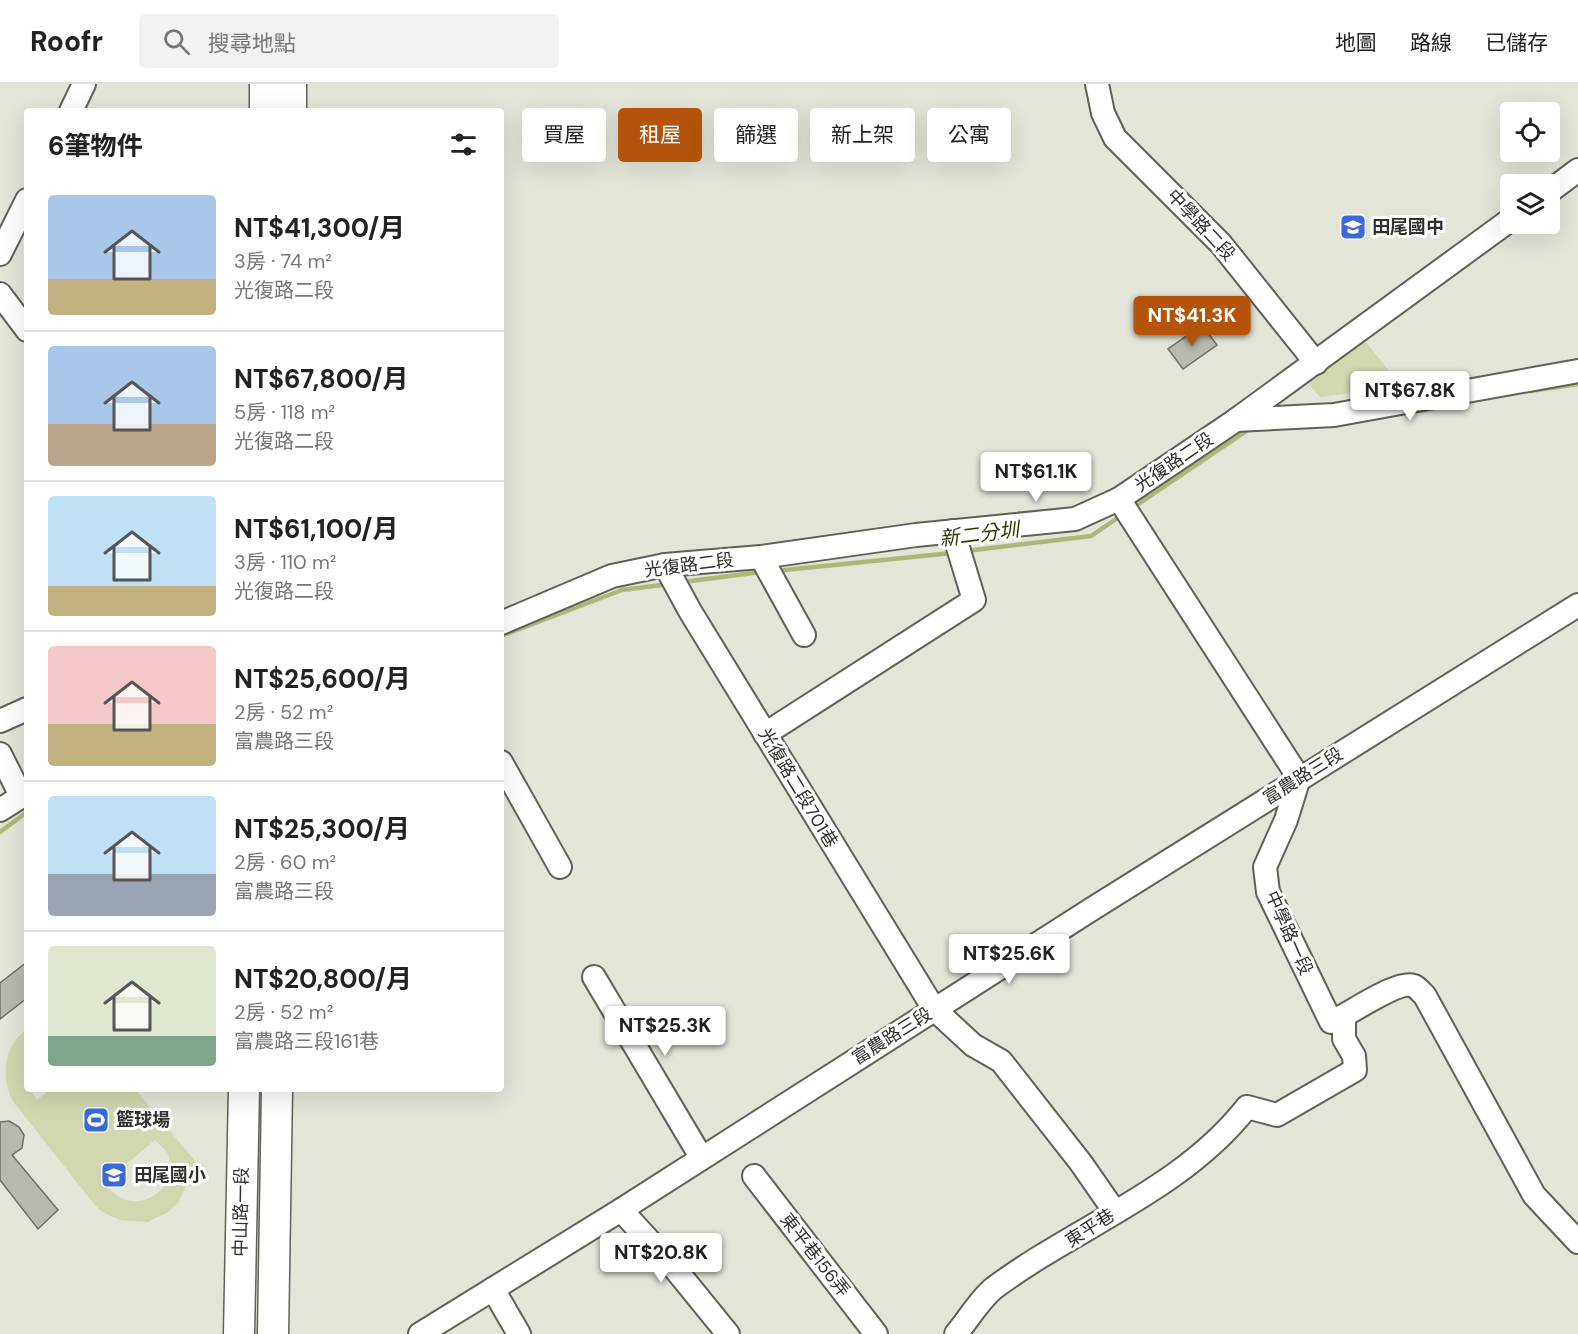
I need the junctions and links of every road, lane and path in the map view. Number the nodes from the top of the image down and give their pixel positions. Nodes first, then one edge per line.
1 (84, 84) edge
2 (265, 84) edge
3 (291, 84) edge
4 (1097, 84) edge
5 (72, 108) edge
6 (266, 108) edge
7 (291, 108) edge
8 (1578, 170) edge
9 (1560, 184) edge
10 (24, 206) edge
11 (1500, 227) edge
12 (0, 254) edge
13 (0, 294) edge
14 (24, 326) edge
15 (1316, 363) junction
16 (1578, 370) edge
17 (1236, 420) junction
18 (1119, 499) junction
19 (953, 531) junction
20 (762, 557) junction
21 (665, 565) junction
22 (1578, 605) edge
23 (504, 622) edge
24 (804, 635) dead end
25 (24, 710) edge
26 (0, 721) edge
27 (765, 734) junction
28 (0, 754) edge
29 (504, 767) edge
30 (1299, 778) junction
31 (24, 795) edge
32 (0, 810) edge
33 (560, 867) dead end
34 (594, 977) dead end
35 (934, 1009) junction
36 (1344, 1017) junction
37 (244, 1092) edge
38 (277, 1092) edge
39 (701, 1157) junction
40 (754, 1176) dead end
41 (621, 1210) junction
42 (1115, 1212) junction
43 (1578, 1242) edge
44 (493, 1289) junction
45 (238, 1334) edge
46 (273, 1334) edge
47 (420, 1334) edge
48 (519, 1334) edge
49 (728, 1334) edge
50 (876, 1334) edge
51 (956, 1334) edge

1 - 5 street
2 - 6 main road
3 - 7 main road
4 - 15 street, 中學路二段
8 - 9 street
10 - 12 street
11 - 15 street, 光復路二段
13 - 14 street
15 - 17 street, 光復路二段
16 - 17 street
17 - 18 street, 光復路二段
18 - 19 street, 光復路二段
18 - 30 street
19 - 20 street, 光復路二段
19 - 27 street
20 - 21 street, 光復路二段
20 - 24 street
21 - 23 street, 光復路二段
21 - 27 street, 光復路二段701巷
22 - 30 street, 富農路三段
25 - 26 street
27 - 35 street, 光復路二段701巷
28 - 31 street
29 - 33 street
30 - 35 street, 富農路三段
30 - 36 street, 中學路一段
31 - 32 street
34 - 39 street
35 - 39 street, 富農路三段
35 - 42 street, 光復路二段701巷
36 - 42 street, 東平巷
36 - 43 street
37 - 45 main road, 中山路一段
38 - 46 main road, 中山路一段
39 - 41 street, 富農路三段
40 - 50 street, 東平巷156弄
41 - 44 street, 富農路三段
41 - 49 street
42 - 51 street, 東平巷
44 - 47 street, 富農路三段
44 - 48 street

